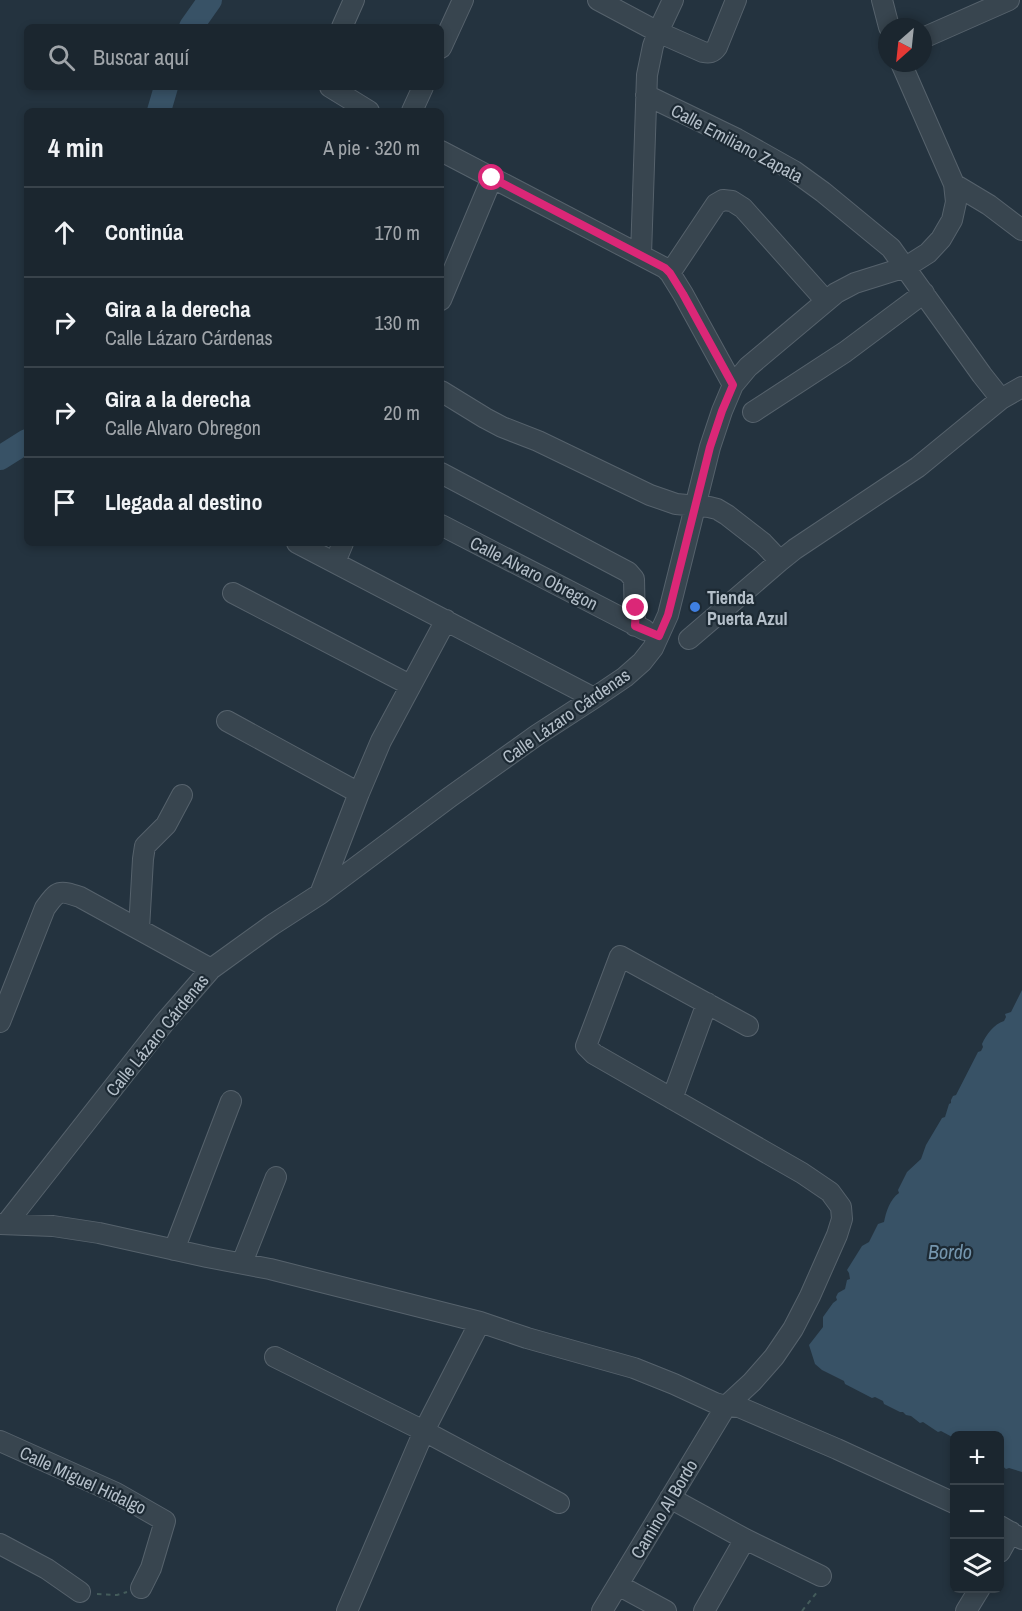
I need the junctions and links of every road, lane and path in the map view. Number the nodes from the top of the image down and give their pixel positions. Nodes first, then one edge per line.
1 (354, 0) edge
2 (463, 0) edge
3 (598, 0) edge
4 (673, 0) edge
5 (736, 0) edge
6 (882, 0) edge
7 (1009, 0) edge
8 (887, 18) edge
9 (343, 24) edge
10 (658, 32) junction
11 (932, 34) edge
12 (444, 41) edge
13 (905, 72) edge
14 (335, 90) edge
15 (422, 90) edge
16 (646, 95) junction
17 (364, 108) edge
18 (413, 108) edge
19 (444, 153) edge
20 (492, 178) junction
21 (954, 184) junction
22 (1022, 230) edge
23 (641, 255) junction
24 (906, 267) junction
25 (670, 273) junction
26 (444, 293) edge
27 (924, 293) junction
28 (826, 301) junction
29 (733, 385) junction
30 (1022, 387) edge
31 (444, 393) edge
32 (1001, 399) junction
33 (753, 412) dead end
34 (444, 476) edge
35 (696, 505) junction
36 (444, 527) edge
37 (303, 546) edge
38 (342, 546) edge
39 (780, 561) junction
40 (335, 562) junction
41 (233, 593) dead end
42 (446, 620) junction
43 (635, 626) junction
44 (659, 636) junction
45 (689, 639) dead end
46 (410, 685) junction
47 (594, 698) junction
48 (227, 721) dead end
49 (359, 793) junction
50 (182, 795) dead end
51 (320, 894) junction
52 (139, 929) junction
53 (211, 969) junction
54 (707, 1003) junction
55 (0, 1022) edge
56 (748, 1026) dead end
57 (672, 1099) junction
58 (231, 1101) dead end
59 (276, 1177) dead end
60 (3, 1224) edge
61 (174, 1250) junction
62 (242, 1263) junction
63 (480, 1322) junction
64 (275, 1357) dead end
65 (726, 1406) junction
66 (424, 1431) junction
67 (0, 1442) edge
68 (670, 1498) junction
69 (950, 1501) edge
70 (559, 1503) dead end
71 (745, 1539) junction
72 (0, 1544) edge
73 (821, 1576) joint
74 (618, 1585) junction
75 (141, 1588) joint
76 (80, 1592) joint
77 (977, 1593) edge
78 (347, 1611) edge
79 (602, 1611) edge
80 (666, 1611) edge
81 (704, 1611) edge
82 (802, 1611) edge
83 (966, 1611) edge

1 - 9 street
2 - 12 street
3 - 10 street
4 - 10 street
5 - 10 street
6 - 8 street
7 - 11 street
10 - 16 street
13 - 21 street, Calle Lázaro Cárdenas
14 - 17 street
15 - 18 street
16 - 23 street
16 - 24 street, Calle Emiliano Zapata
19 - 20 street
20 - 23 street
20 - 26 street
21 - 22 street
21 - 24 street, Calle Lázaro Cárdenas
23 - 25 street
24 - 27 street, Calle Emiliano Zapata
24 - 28 street, Calle Lázaro Cárdenas
25 - 28 street
25 - 29 street
27 - 32 street, Calle Emiliano Zapata
27 - 33 street
28 - 29 street, Calle Lázaro Cárdenas
29 - 35 street, Calle Lázaro Cárdenas
30 - 32 street
31 - 35 street
32 - 39 street
34 - 43 street
35 - 39 street
35 - 44 street, Calle Lázaro Cárdenas
36 - 43 street, Calle Alvaro Obregon
37 - 40 street
38 - 40 street
39 - 45 street
40 - 42 street
41 - 46 street
42 - 46 street
42 - 47 street
43 - 44 street, Calle Alvaro Obregon
44 - 47 street, Calle Lázaro Cárdenas
46 - 49 street
47 - 51 street, Calle Lázaro Cárdenas
48 - 49 street
49 - 51 street
50 - 52 street
51 - 53 street, Calle Lázaro Cárdenas
52 - 53 street
52 - 55 street
53 - 60 street, Calle Lázaro Cárdenas
54 - 56 street
54 - 57 street
54 - 57 street
57 - 65 street, Camino Al Bordo
58 - 61 street
59 - 62 street
60 - 61 street
61 - 62 street
62 - 63 street
63 - 65 street
63 - 66 street
64 - 66 street
65 - 68 street, Camino Al Bordo
65 - 69 street
66 - 70 street
66 - 78 street
67 - 75 street, Calle Miguel Hidalgo
68 - 71 street
68 - 74 street, Camino Al Bordo
71 - 73 street
71 - 81 street
72 - 76 street
73 - 82 path
74 - 79 street, Camino Al Bordo
74 - 80 street
75 - 76 path
77 - 83 street

